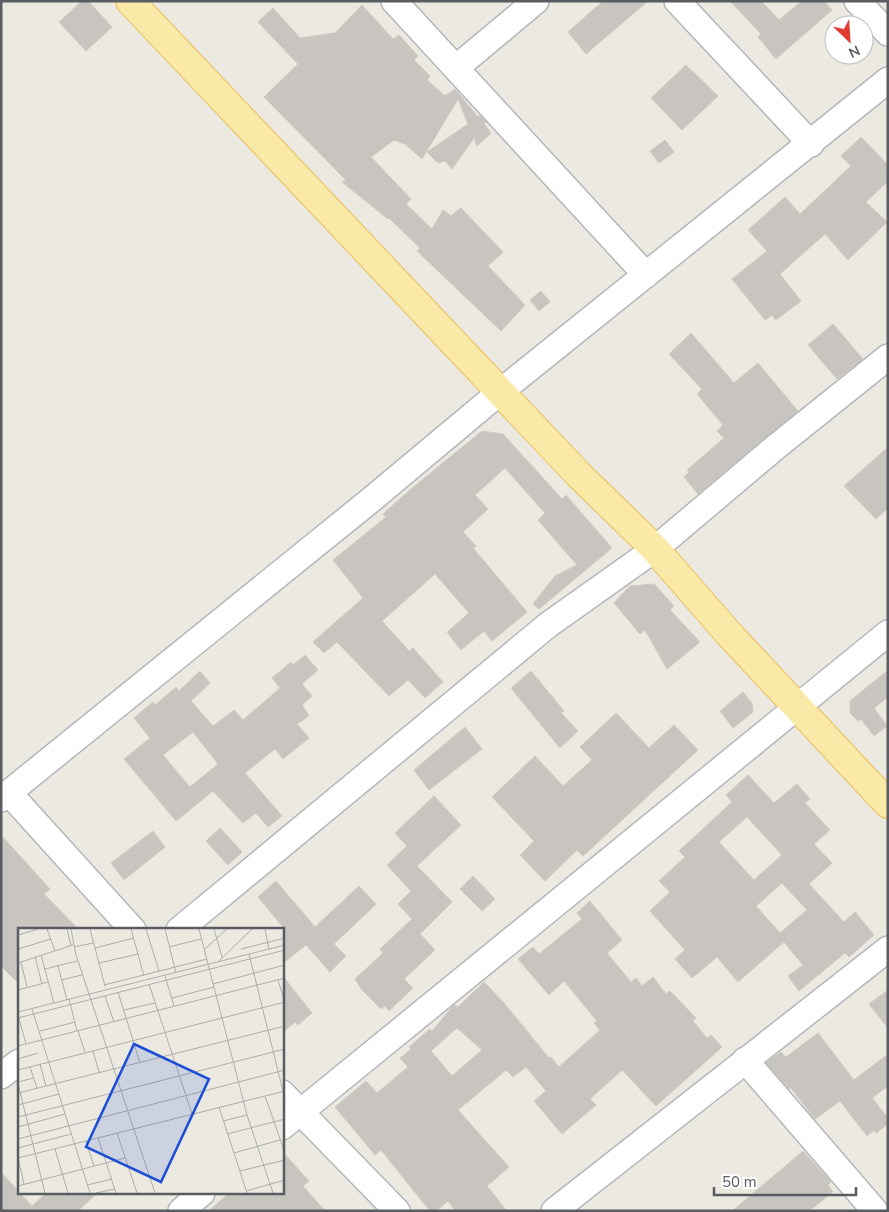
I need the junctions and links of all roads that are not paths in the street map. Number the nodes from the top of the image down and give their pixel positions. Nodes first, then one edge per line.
1 (130, 1) edge
2 (394, 1) edge
3 (536, 1) edge
4 (677, 1) edge
5 (858, 1) edge
6 (888, 33) edge
7 (457, 67) junction
8 (888, 80) edge
9 (811, 144) junction
10 (646, 275) junction
11 (888, 357) edge
12 (500, 392) junction
13 (655, 549) junction
14 (888, 633) edge
15 (797, 707) junction
16 (5, 796) edge
17 (888, 804) edge
18 (131, 928) edge
19 (181, 928) edge
20 (888, 949) edge
21 (745, 1060) junction
22 (18, 1063) edge
23 (1, 1076) edge
24 (284, 1098) edge
25 (292, 1120) edge
26 (201, 1194) edge
27 (181, 1211) edge
28 (397, 1211) edge
29 (554, 1211) edge
30 (876, 1211) edge

1 - 12 main road
2 - 7 street
3 - 7 street
4 - 9 street
5 - 6 street
7 - 10 street
8 - 9 street
9 - 10 street
10 - 12 street
11 - 13 street
12 - 13 main road
12 - 16 street
13 - 15 main road
13 - 19 street
14 - 15 street
15 - 17 main road
15 - 25 street
16 - 18 street
20 - 21 street
21 - 29 street
21 - 30 street
22 - 23 street
24 - 25 street
25 - 28 street
26 - 27 street

